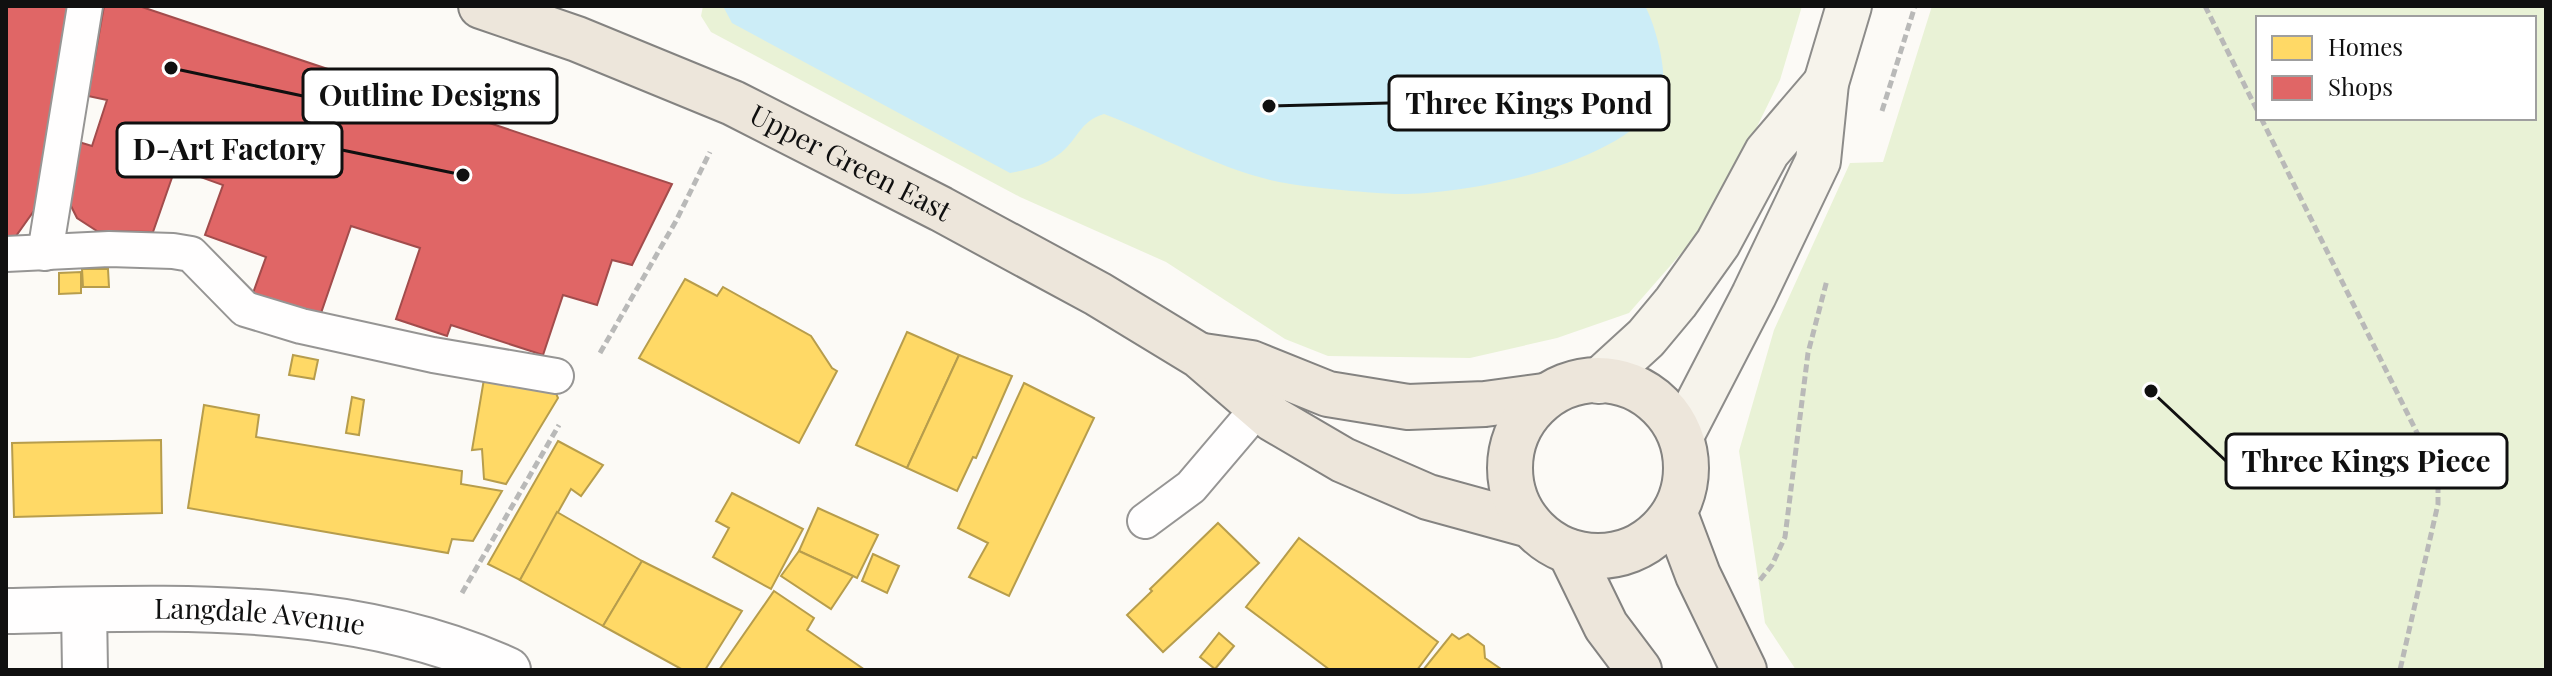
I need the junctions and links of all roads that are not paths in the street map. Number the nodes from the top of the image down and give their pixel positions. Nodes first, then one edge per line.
1 (85, 6) edge
2 (484, 6) edge
3 (1849, 6) edge
4 (1826, 83) junction
5 (45, 253) junction
6 (6, 254) edge
7 (1200, 356) junction
8 (556, 376) dead end
9 (1599, 381) junction
10 (1544, 396) junction
11 (1259, 407) junction
12 (1681, 436) junction
13 (1675, 514) junction
14 (1145, 521) dead end
15 (1530, 525) junction
16 (1570, 552) junction
17 (84, 610) junction
18 (6, 611) edge
19 (85, 670) edge
20 (508, 670) edge
21 (1639, 670) edge
22 (1744, 670) edge

1 - 5 lane
2 - 7 main road, Upper Green East
3 - 4 street
4 - 9 street
4 - 12 street
5 - 6 lane
5 - 8 lane
7 - 10 main road, Upper Green East
7 - 11 main road, Upper Green East
9 - 10 main road
9 - 12 main road
10 - 15 main road
11 - 14 lane
11 - 15 main road, Upper Green East
12 - 13 main road
13 - 16 main road
13 - 22 main road
15 - 16 main road
16 - 21 main road
17 - 18 street, Langdale Avenue
17 - 19 street
17 - 20 street, Langdale Avenue

